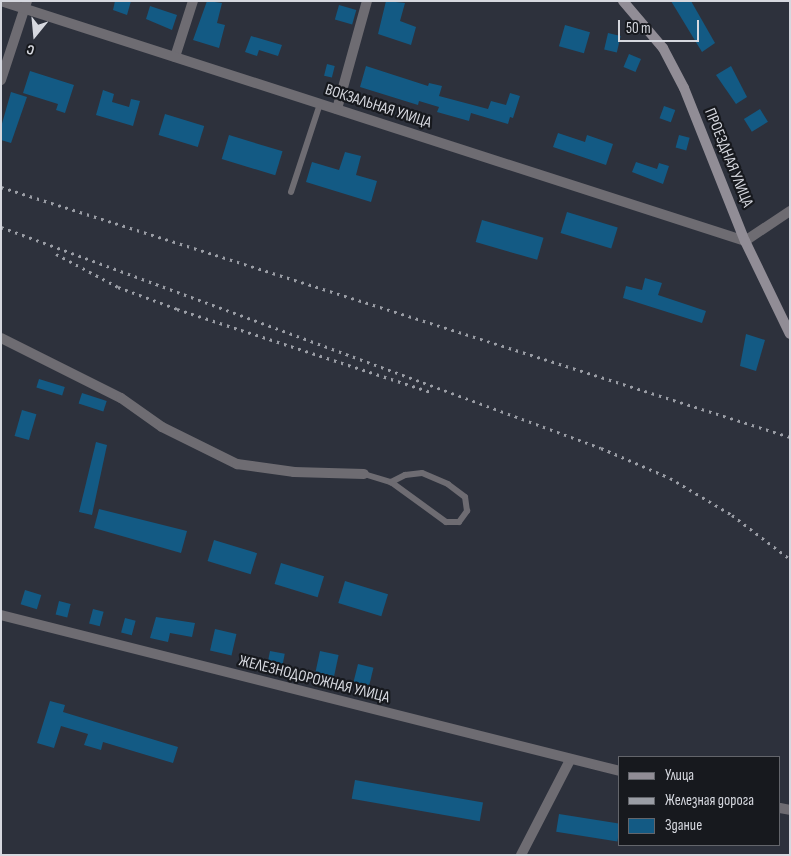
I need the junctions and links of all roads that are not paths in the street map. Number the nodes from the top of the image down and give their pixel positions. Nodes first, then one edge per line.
1 (1, 1) edge
2 (193, 1) edge
3 (367, 1) edge
4 (624, 1) edge
5 (26, 5) edge
6 (176, 57) junction
7 (1, 80) edge
8 (320, 104) junction
9 (337, 109) junction
10 (291, 192) dead end
11 (790, 212) edge
12 (745, 241) junction
13 (790, 334) edge
14 (1, 338) edge
15 (364, 474) joint
16 (391, 482) junction
17 (1, 614) edge
18 (570, 760) junction
19 (618, 771) edge
20 (522, 855) edge

1 - 5 street, ВОКЗАЛЬНАЯ УЛИЦА
2 - 6 street
3 - 9 street
4 - 12 main road, ПРОЕЗДНАЯ УЛИЦА
5 - 6 street, ВОКЗАЛЬНАЯ УЛИЦА
5 - 7 street
6 - 8 street, ВОКЗАЛЬНАЯ УЛИЦА
8 - 9 street, ВОКЗАЛЬНАЯ УЛИЦА
8 - 10 lane
9 - 12 street, ВОКЗАЛЬНАЯ УЛИЦА
11 - 12 street
12 - 13 main road, ПРОЕЗДНАЯ УЛИЦА
14 - 15 street
15 - 16 lane
16 - 16 lane
17 - 18 street, ЖЕЛЕЗНОДОРОЖНАЯ УЛИЦА
18 - 19 street, ЖЕЛЕЗНОДОРОЖНАЯ УЛИЦА
18 - 20 street

